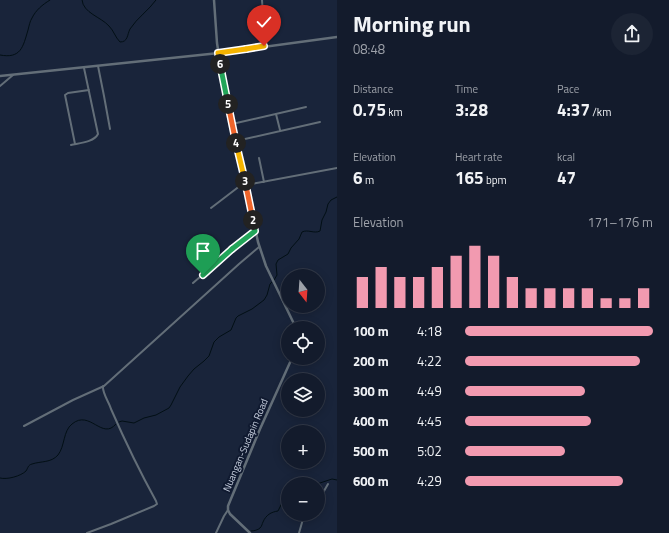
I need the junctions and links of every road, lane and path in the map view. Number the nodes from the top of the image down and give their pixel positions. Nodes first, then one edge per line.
1 (214, 0) edge
2 (262, 0) edge
3 (337, 37) edge
4 (264, 46) junction
5 (218, 53) junction
6 (98, 66) junction
7 (84, 68) junction
8 (14, 75) junction
9 (0, 76) edge
10 (0, 86) edge
11 (89, 90) junction
12 (306, 107) dead end
13 (276, 114) junction
14 (320, 122) dead end
15 (232, 124) junction
16 (110, 129) dead end
17 (280, 131) junction
18 (236, 141) junction
19 (75, 144) junction
20 (71, 145) dead end
21 (259, 158) dead end
22 (337, 168) edge
23 (245, 182) junction
24 (264, 182) junction
25 (246, 185) junction
26 (211, 208) dead end
27 (255, 231) junction
28 (259, 247) junction
29 (193, 283) dead end
30 (293, 321) edge
31 (289, 365) edge
32 (104, 386) junction
33 (24, 426) dead end
34 (328, 484) dead end
35 (325, 489) edge
36 (228, 510) junction
37 (303, 521) edge
38 (86, 533) edge
39 (216, 533) edge
40 (250, 533) edge
41 (300, 533) edge

1 - 5 street
2 - 4 street
3 - 4 street
4 - 5 street
5 - 6 street
5 - 15 street
6 - 7 street
6 - 16 street
7 - 8 street
7 - 11 street
8 - 9 street
8 - 10 street
11 - 19 street
11 - 19 street
12 - 13 street
13 - 15 street
13 - 17 street
14 - 17 street
15 - 18 street
17 - 18 street
18 - 23 street
19 - 20 street
21 - 24 street
22 - 24 street
23 - 25 street
23 - 26 street
24 - 25 street
25 - 27 street
27 - 28 street
27 - 29 street
28 - 30 street
28 - 32 street
31 - 36 street, Nuangan-Sudapin Road
32 - 33 street
32 - 38 street
34 - 35 street
36 - 39 street
36 - 40 street
37 - 41 street

